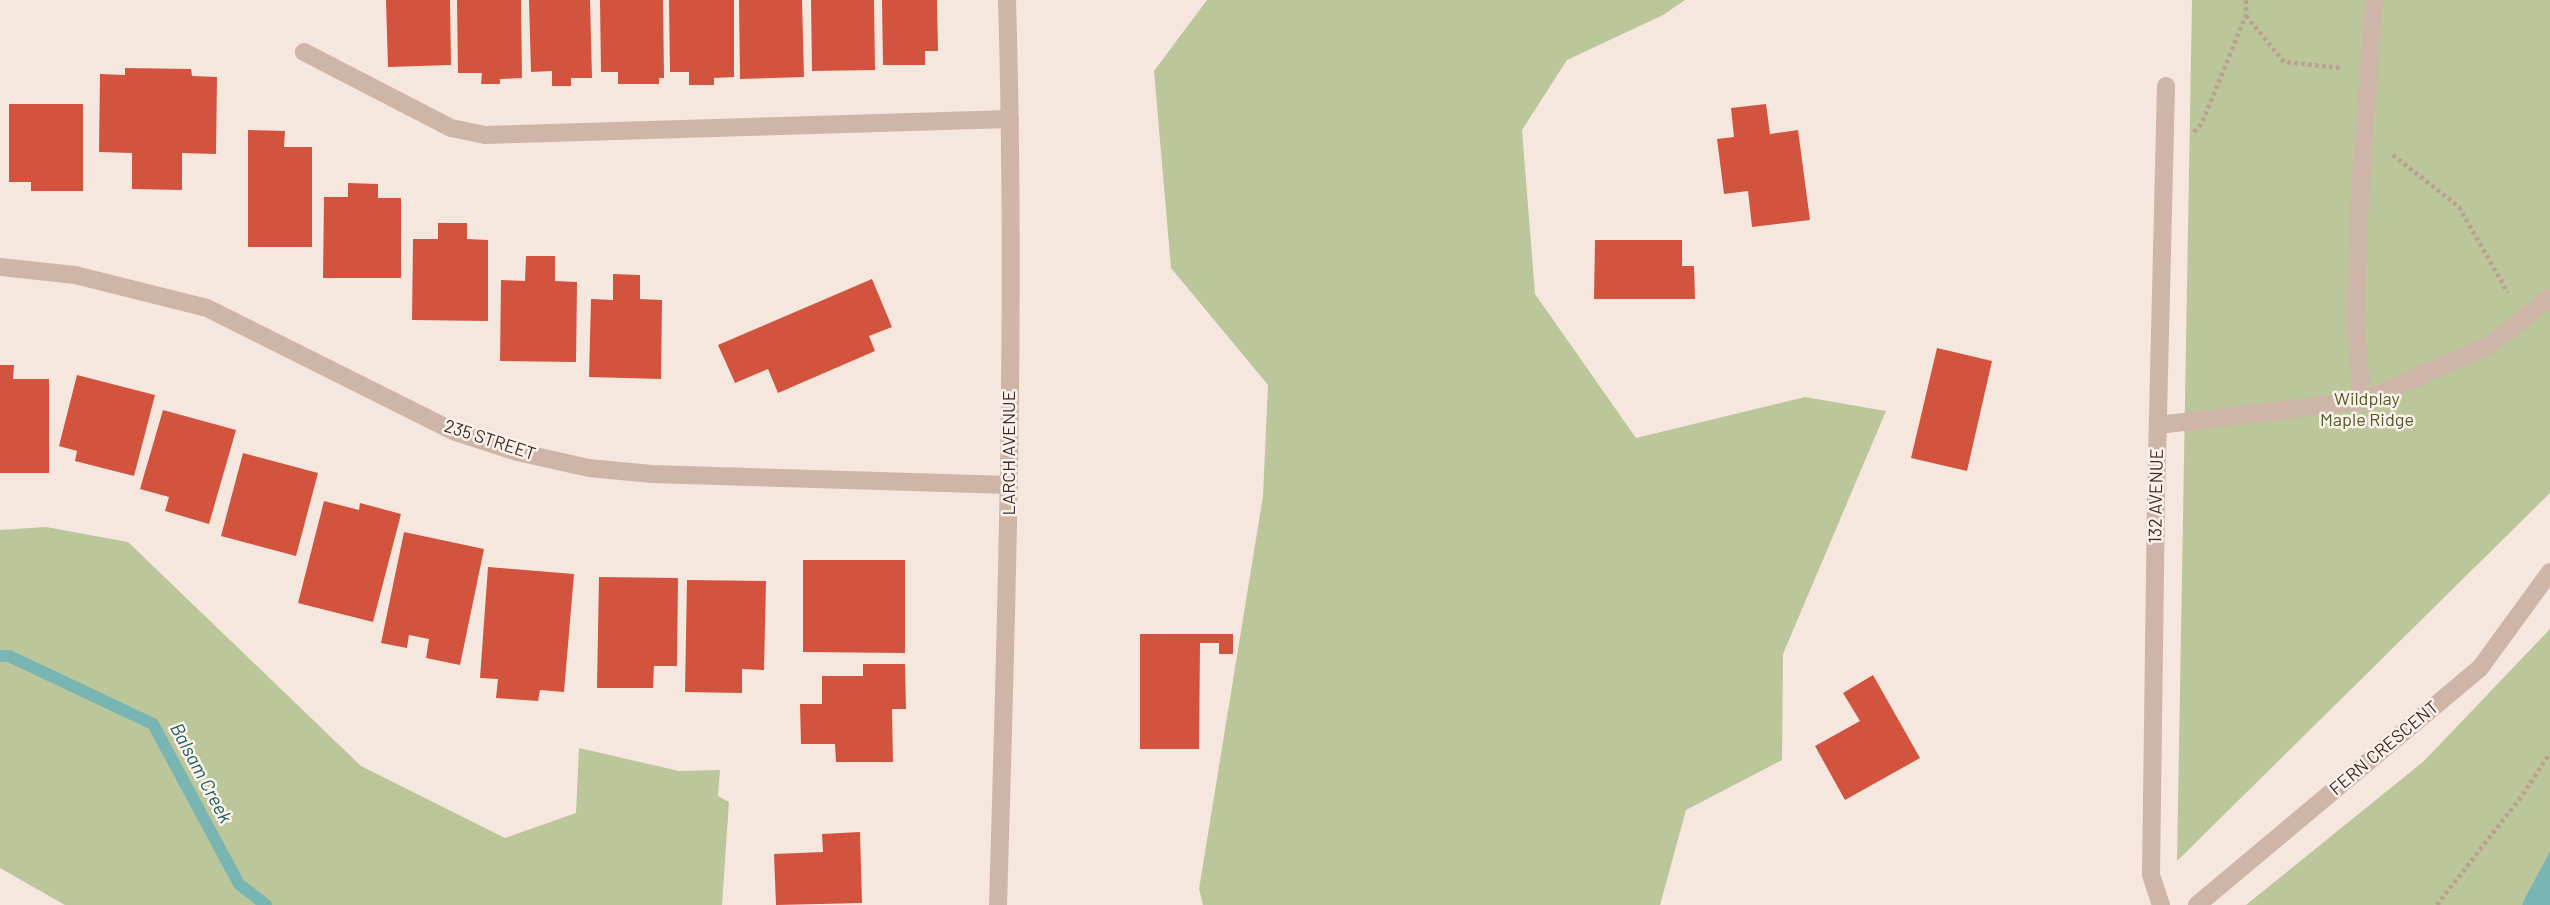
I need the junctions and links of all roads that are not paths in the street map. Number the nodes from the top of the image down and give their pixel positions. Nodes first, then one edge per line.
1 (1007, 0) edge
2 (2374, 0) edge
3 (304, 52) dead end
4 (2166, 86) dead end
5 (1010, 119) junction
6 (0, 267) edge
7 (2550, 298) edge
8 (2362, 401) junction
9 (2158, 425) junction
10 (1010, 485) junction
11 (2550, 572) edge
12 (998, 905) edge
13 (2161, 905) edge
14 (2197, 905) edge

1 - 5 street, LARCH AVENUE
2 - 8 street
3 - 5 street
4 - 9 street, 132 AVENUE
5 - 10 street, LARCH AVENUE
6 - 10 street, 235 STREET
7 - 8 street
8 - 9 street
9 - 13 street, 132 AVENUE
10 - 12 street, LARCH AVENUE
11 - 14 street, FERN CRESCENT

